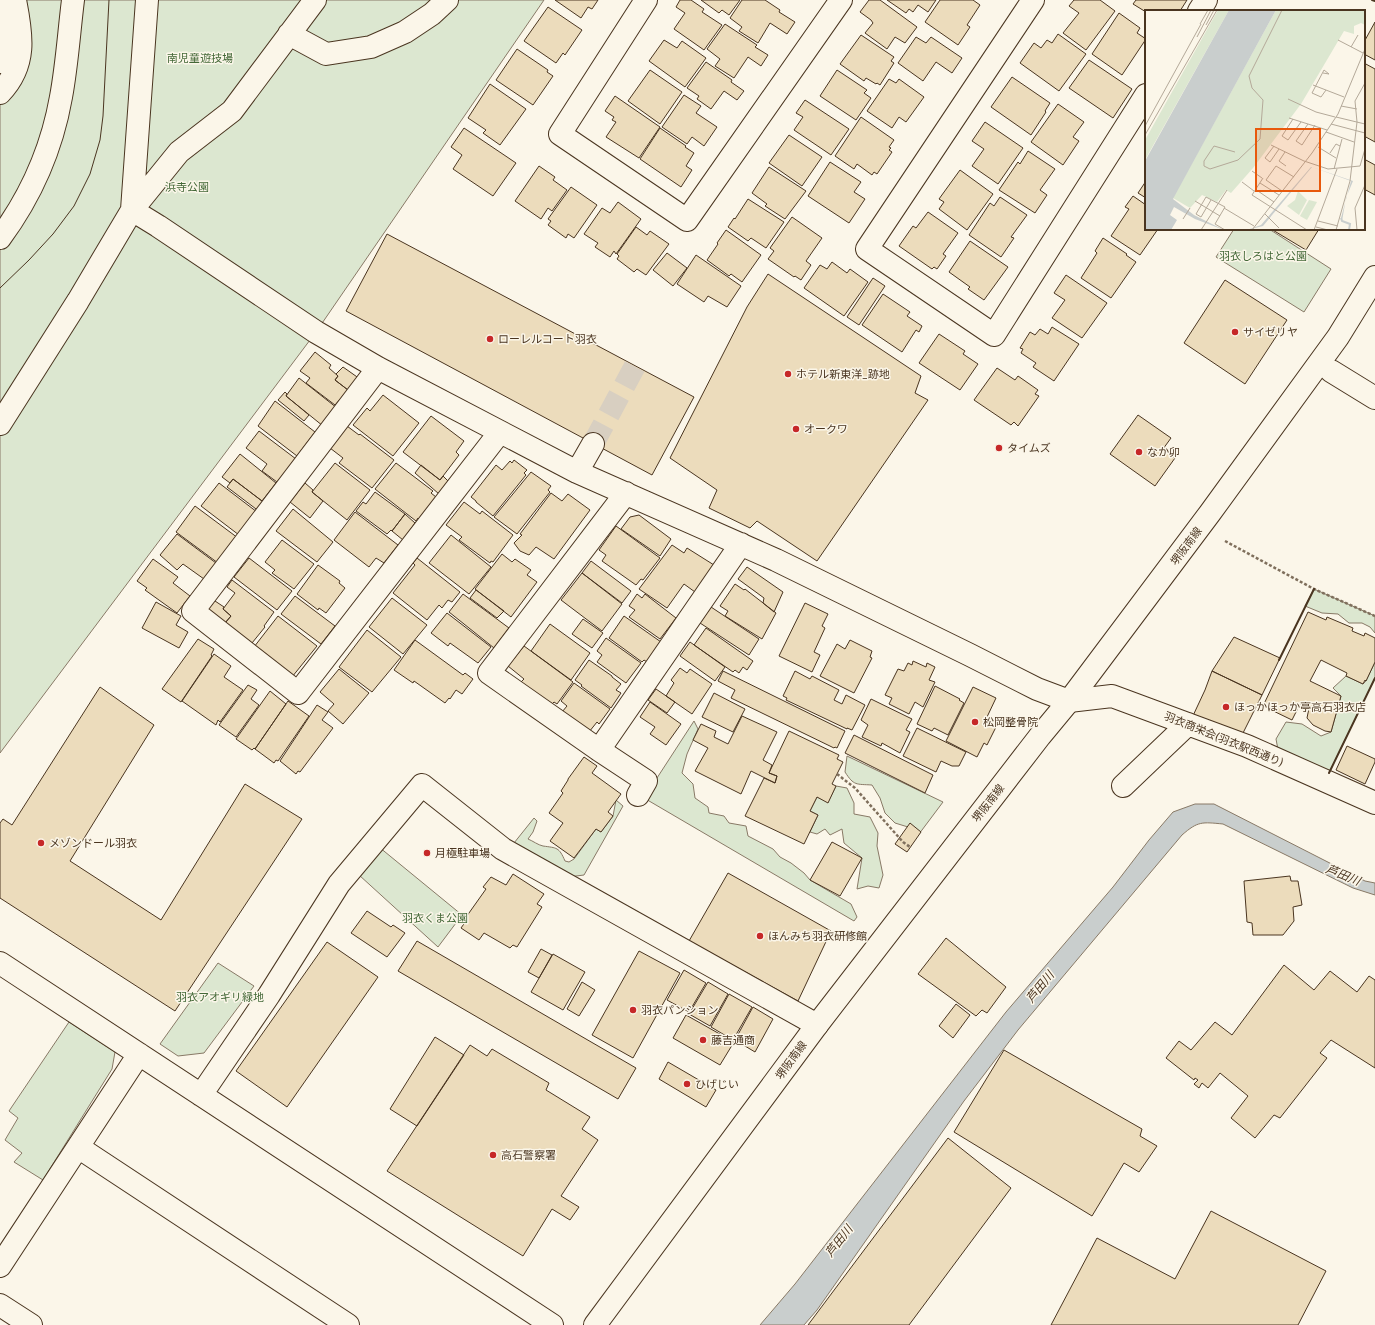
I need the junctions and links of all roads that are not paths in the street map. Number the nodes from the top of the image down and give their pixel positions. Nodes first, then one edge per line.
1 (15, 0) edge
2 (58, 0) edge
3 (73, 0) edge
4 (147, 0) edge
5 (315, 0) edge
6 (447, 0) edge
7 (646, 0) edge
8 (841, 0) edge
9 (1033, 0) edge
10 (1206, 0) edge
11 (0, 3) edge
12 (1200, 10) edge
13 (289, 34) junction
14 (0, 62) edge
15 (0, 93) edge
16 (1145, 97) edge
17 (132, 210) junction
18 (0, 214) edge
19 (0, 238) edge
20 (1375, 276) edge
21 (378, 368) junction
22 (1331, 371) dead end
23 (1375, 398) edge
24 (0, 424) edge
25 (500, 432) junction
26 (593, 444) tunnel mouth
27 (577, 472) junction
28 (626, 493) junction
29 (741, 544) junction
30 (1069, 701) junction
31 (1188, 724) junction
32 (599, 750) junction
33 (1123, 786) dead end
34 (638, 795) dead end
35 (1375, 803) edge
36 (0, 963) edge
37 (817, 1025) junction
38 (138, 1054) junction
39 (201, 1095) junction
40 (78, 1147) junction
41 (0, 1266) edge
42 (0, 1305) edge
43 (31, 1325) edge
44 (348, 1325) edge
45 (552, 1325) edge
46 (595, 1325) edge

1 - 15 street
2 - 18 street
3 - 19 street
4 - 17 street
5 - 13 street
6 - 13 street
7 - 8 street
9 - 16 street
10 - 12 street
11 - 14 street
13 - 17 street
17 - 21 street
17 - 24 street
20 - 30 street, 堺阪南線
21 - 25 street
21 - 25 street
22 - 23 street
25 - 27 street
26 - 27 street
27 - 28 street
28 - 29 street
28 - 32 street
29 - 30 street
29 - 32 street
30 - 31 street, 羽衣商栄会(羽衣駅西通り)
30 - 37 street, 堺阪南線
31 - 33 street
31 - 35 street, 羽衣商栄会(羽衣駅西通り)
32 - 34 street
36 - 38 street
37 - 39 street
37 - 46 street, 堺阪南線
38 - 39 street
38 - 40 street
39 - 45 street
40 - 41 street
40 - 44 street
42 - 43 street

